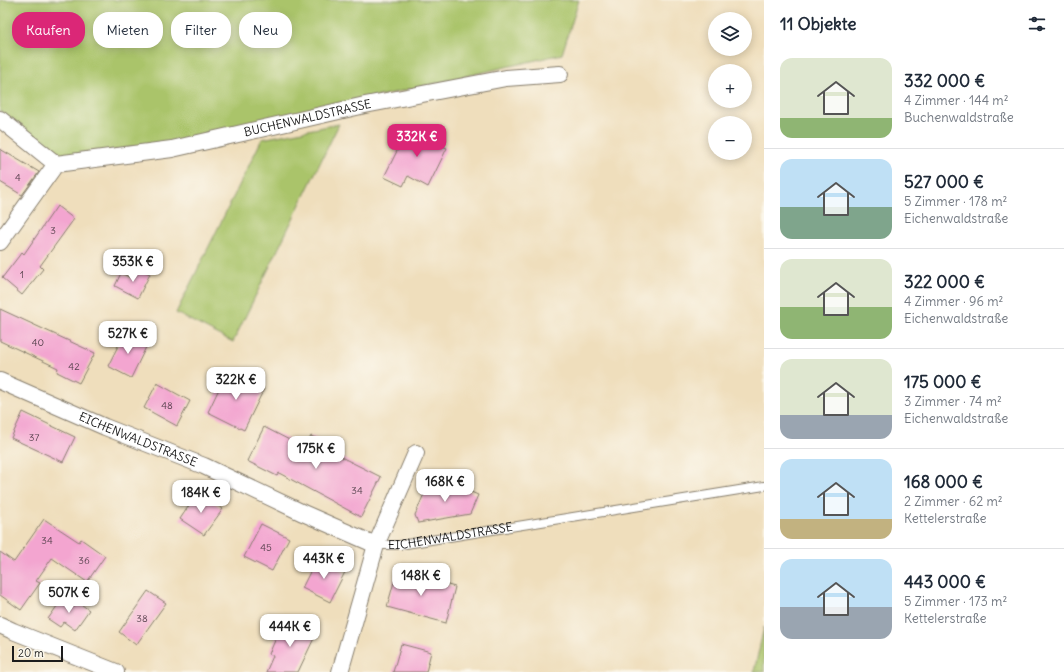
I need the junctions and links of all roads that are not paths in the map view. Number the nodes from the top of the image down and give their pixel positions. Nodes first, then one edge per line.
1 (560, 74) dead end
2 (0, 119) edge
3 (56, 164) junction
4 (0, 242) edge
5 (0, 381) edge
6 (416, 453) dead end
7 (764, 486) edge
8 (376, 545) junction
9 (0, 624) edge
10 (116, 672) edge
11 (340, 672) edge

1 - 3 street, BUCHENWALDSTRASSE
2 - 3 street
3 - 4 street
5 - 8 street, EICHENWALDSTRASSE
6 - 8 street
7 - 8 lane, EICHENWALDSTRASSE
8 - 11 street
9 - 10 street

